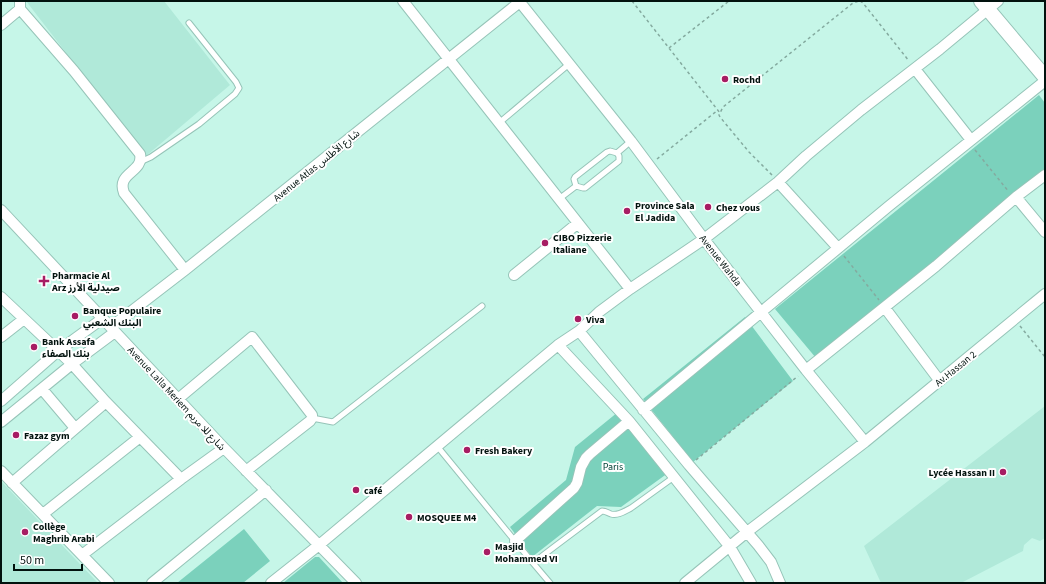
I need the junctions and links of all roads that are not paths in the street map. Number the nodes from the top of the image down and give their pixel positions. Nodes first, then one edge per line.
1 (402, 1) edge
2 (520, 1) edge
3 (989, 4) edge
4 (20, 5) edge
5 (189, 23) dead end
6 (1, 26) edge
7 (449, 59) junction
8 (569, 64) junction
9 (915, 69) junction
10 (1045, 77) edge
11 (1045, 81) edge
12 (499, 123) junction
13 (631, 141) junction
14 (970, 141) junction
15 (617, 153) junction
16 (140, 162) junction
17 (1045, 175) edge
18 (778, 182) junction
19 (576, 186) junction
20 (1015, 198) junction
21 (559, 199) junction
22 (1, 210) edge
23 (578, 223) junction
24 (1045, 232) edge
25 (704, 239) junction
26 (838, 248) junction
27 (185, 270) junction
28 (514, 275) dead end
29 (630, 289) junction
30 (1045, 294) edge
31 (1, 297) edge
32 (482, 306) dead end
33 (885, 308) junction
34 (761, 312) junction
35 (24, 319) junction
36 (102, 319) junction
37 (113, 330) junction
38 (579, 331) junction
39 (1, 337) edge
40 (558, 345) junction
41 (58, 351) junction
42 (72, 364) junction
43 (806, 370) junction
44 (939, 380) junction
45 (42, 389) junction
46 (178, 399) junction
47 (1, 402) edge
48 (106, 402) junction
49 (643, 410) junction
50 (312, 418) junction
51 (629, 421) junction
52 (1, 422) edge
53 (75, 428) junction
54 (140, 437) junction
55 (865, 442) junction
56 (437, 446) junction
57 (224, 448) junction
58 (1, 471) edge
59 (246, 471) junction
60 (674, 477) junction
61 (181, 479) junction
62 (12, 483) junction
63 (266, 490) junction
64 (43, 514) junction
65 (747, 532) junction
66 (515, 541) junction
67 (319, 545) junction
68 (730, 547) junction
69 (82, 555) junction
70 (533, 563) junction
71 (109, 583) edge
72 (152, 583) edge
73 (272, 583) edge
74 (356, 583) edge
75 (550, 583) edge
76 (685, 583) edge
77 (751, 583) edge
78 (780, 583) edge

1 - 7 street
2 - 7 street, Avenue Atlas شارع الأطلس
2 - 8 street, Avenue Wahda
3 - 9 street
3 - 10 street
4 - 6 street
4 - 16 street
5 - 16 lane
7 - 12 street
7 - 27 street, Avenue Atlas شارع الأطلس
8 - 12 lane
8 - 13 street, Avenue Wahda
9 - 14 street
9 - 18 street
11 - 14 street
12 - 21 street
13 - 15 lane
13 - 25 street, Avenue Wahda
14 - 26 street
15 - 19 lane
15 - 19 lane
16 - 27 street
17 - 20 street
18 - 25 street
18 - 26 street
19 - 21 lane
20 - 24 street
20 - 33 street
21 - 23 street
22 - 36 street, Avenue Lalla Meriem شارع للا مريم
23 - 28 street
23 - 29 street
25 - 29 street
25 - 34 street, Avenue Wahda
26 - 34 street
27 - 37 street, Avenue Atlas شارع الأطلس
29 - 38 street
30 - 44 street, Av.Hassan 2
31 - 35 street
32 - 50 lane
33 - 43 street
33 - 44 street
34 - 43 street, Avenue Wahda
34 - 49 street
35 - 39 street
35 - 41 street
36 - 37 street, Avenue Lalla Meriem شارع للا مريم
36 - 41 street
37 - 42 street, Avenue Atlas شارع الأطلس
37 - 46 street, Avenue Lalla Meriem شارع للا مريم
38 - 40 street
38 - 49 street
40 - 51 street
40 - 56 street
41 - 42 street
41 - 47 street
42 - 45 street, Avenue Atlas شارع الأطلس
42 - 48 street
43 - 55 street, Avenue Wahda
44 - 55 street, Av.Hassan 2
45 - 52 street, Avenue Atlas شارع الأطلس
45 - 53 street
46 - 50 street
46 - 57 street, Avenue Lalla Meriem شارع للا مريم
48 - 53 street
48 - 54 street
49 - 65 street
50 - 59 street
51 - 60 street
51 - 66 street
53 - 62 street
54 - 61 street
54 - 64 street
55 - 65 street, Av.Hassan 2
56 - 66 lane
56 - 67 street
57 - 59 street, Avenue Lalla Meriem شارع للا مريم
57 - 61 street
58 - 62 street
59 - 63 street, Avenue Lalla Meriem شارع للا مريم
60 - 68 street
60 - 70 lane
61 - 69 street
62 - 64 street
63 - 67 street, Avenue Lalla Meriem شارع للا مريم
63 - 72 street
64 - 69 street
65 - 68 street, Av.Hassan 2
65 - 78 street
66 - 70 lane
67 - 73 street
67 - 74 street, Avenue Lalla Meriem شارع للا مريم
68 - 76 street, Av.Hassan 2
68 - 77 street
69 - 71 street
70 - 75 lane

